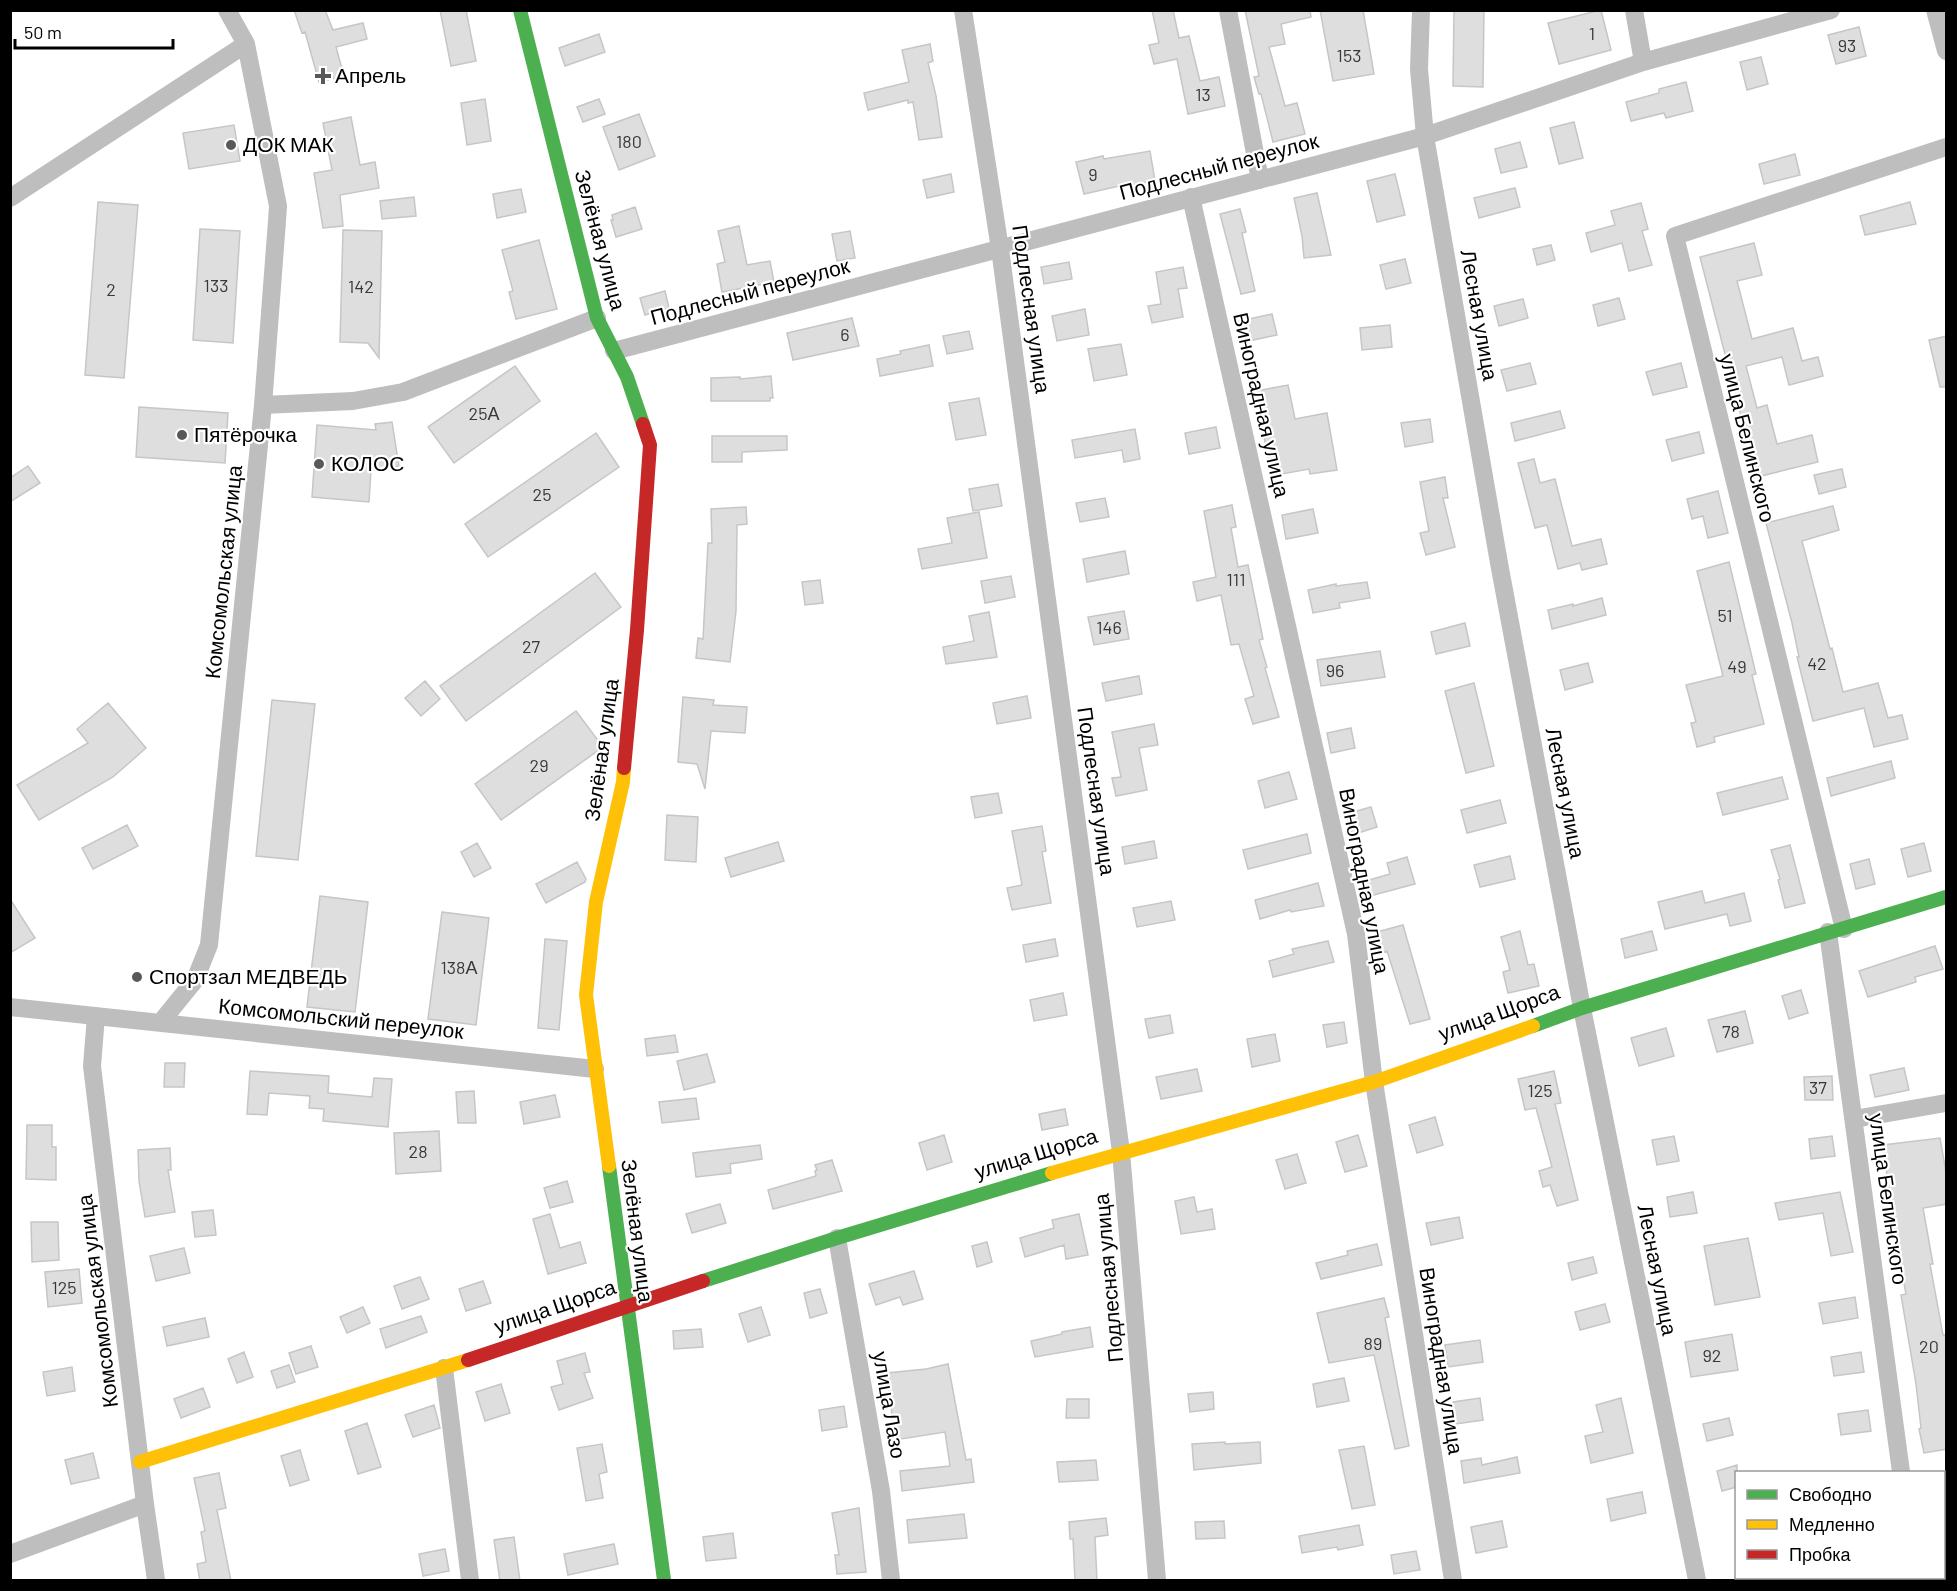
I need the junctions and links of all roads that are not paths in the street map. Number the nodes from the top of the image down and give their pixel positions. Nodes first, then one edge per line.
1 (227, 10) edge
2 (520, 10) edge
3 (963, 10) edge
4 (1227, 10) edge
5 (1421, 10) edge
6 (1634, 10) edge
7 (1831, 10) edge
8 (1935, 10) edge
9 (246, 44) junction
10 (1947, 51) edge
11 (1643, 62) junction
12 (1425, 136) junction
13 (1947, 147) edge
14 (1260, 180) junction
15 (1191, 197) junction
16 (10, 198) edge
17 (1000, 249) junction
18 (597, 318) junction
19 (614, 351) junction
20 (263, 405) junction
21 (1947, 897) edge
22 (1836, 930) junction
23 (10, 1007) edge
24 (1582, 1008) junction
25 (96, 1016) junction
26 (161, 1022) junction
27 (595, 1069) junction
28 (1374, 1082) junction
29 (1947, 1103) edge
30 (1854, 1119) junction
31 (1121, 1152) junction
32 (837, 1238) junction
33 (626, 1306) junction
34 (444, 1368) junction
35 (140, 1462) junction
36 (1901, 1471) edge
37 (145, 1503) junction
38 (10, 1554) edge
39 (156, 1581) edge
40 (470, 1581) edge
41 (664, 1581) edge
42 (891, 1581) edge
43 (1157, 1581) edge
44 (1453, 1581) edge
45 (1696, 1581) edge

1 - 9 street, Комсомольская улица
2 - 18 street, Зелёная улица
3 - 17 street, Подлесная улица
4 - 14 street
5 - 12 street, Лесная улица
6 - 11 street
7 - 11 street, Подлесный переулок
8 - 10 street
9 - 16 street
9 - 20 street, Комсомольская улица
11 - 12 street, Подлесный переулок
12 - 14 street, Подлесный переулок
12 - 24 street, Лесная улица
13 - 22 street, улица Белинского
14 - 15 street, Подлесный переулок
15 - 17 street, Подлесный переулок
15 - 28 street, Виноградная улица
17 - 19 street, Подлесный переулок
17 - 31 street, Подлесная улица
18 - 19 street, Зелёная улица
18 - 20 street
19 - 27 street, Зелёная улица
20 - 26 street, Комсомольская улица
21 - 22 street, улица Щорса
22 - 24 street, улица Щорса
22 - 30 street, улица Белинского
23 - 25 street, Комсомольский переулок
24 - 28 street, улица Щорса
24 - 45 street, Лесная улица
25 - 26 street, Комсомольский переулок
25 - 35 street, Комсомольская улица
26 - 27 street, Комсомольский переулок
27 - 33 street, Зелёная улица
28 - 31 street, улица Щорса
28 - 44 street, Виноградная улица
29 - 30 street
30 - 36 street, улица Белинского
31 - 32 street, улица Щорса
31 - 43 street, Подлесная улица
32 - 33 street, улица Щорса
32 - 42 street, улица Лазо
33 - 34 street, улица Щорса
33 - 41 street, Зелёная улица
34 - 35 street, улица Щорса
34 - 40 street
35 - 37 street, Комсомольская улица
37 - 38 street
37 - 39 street, Комсомольская улица

